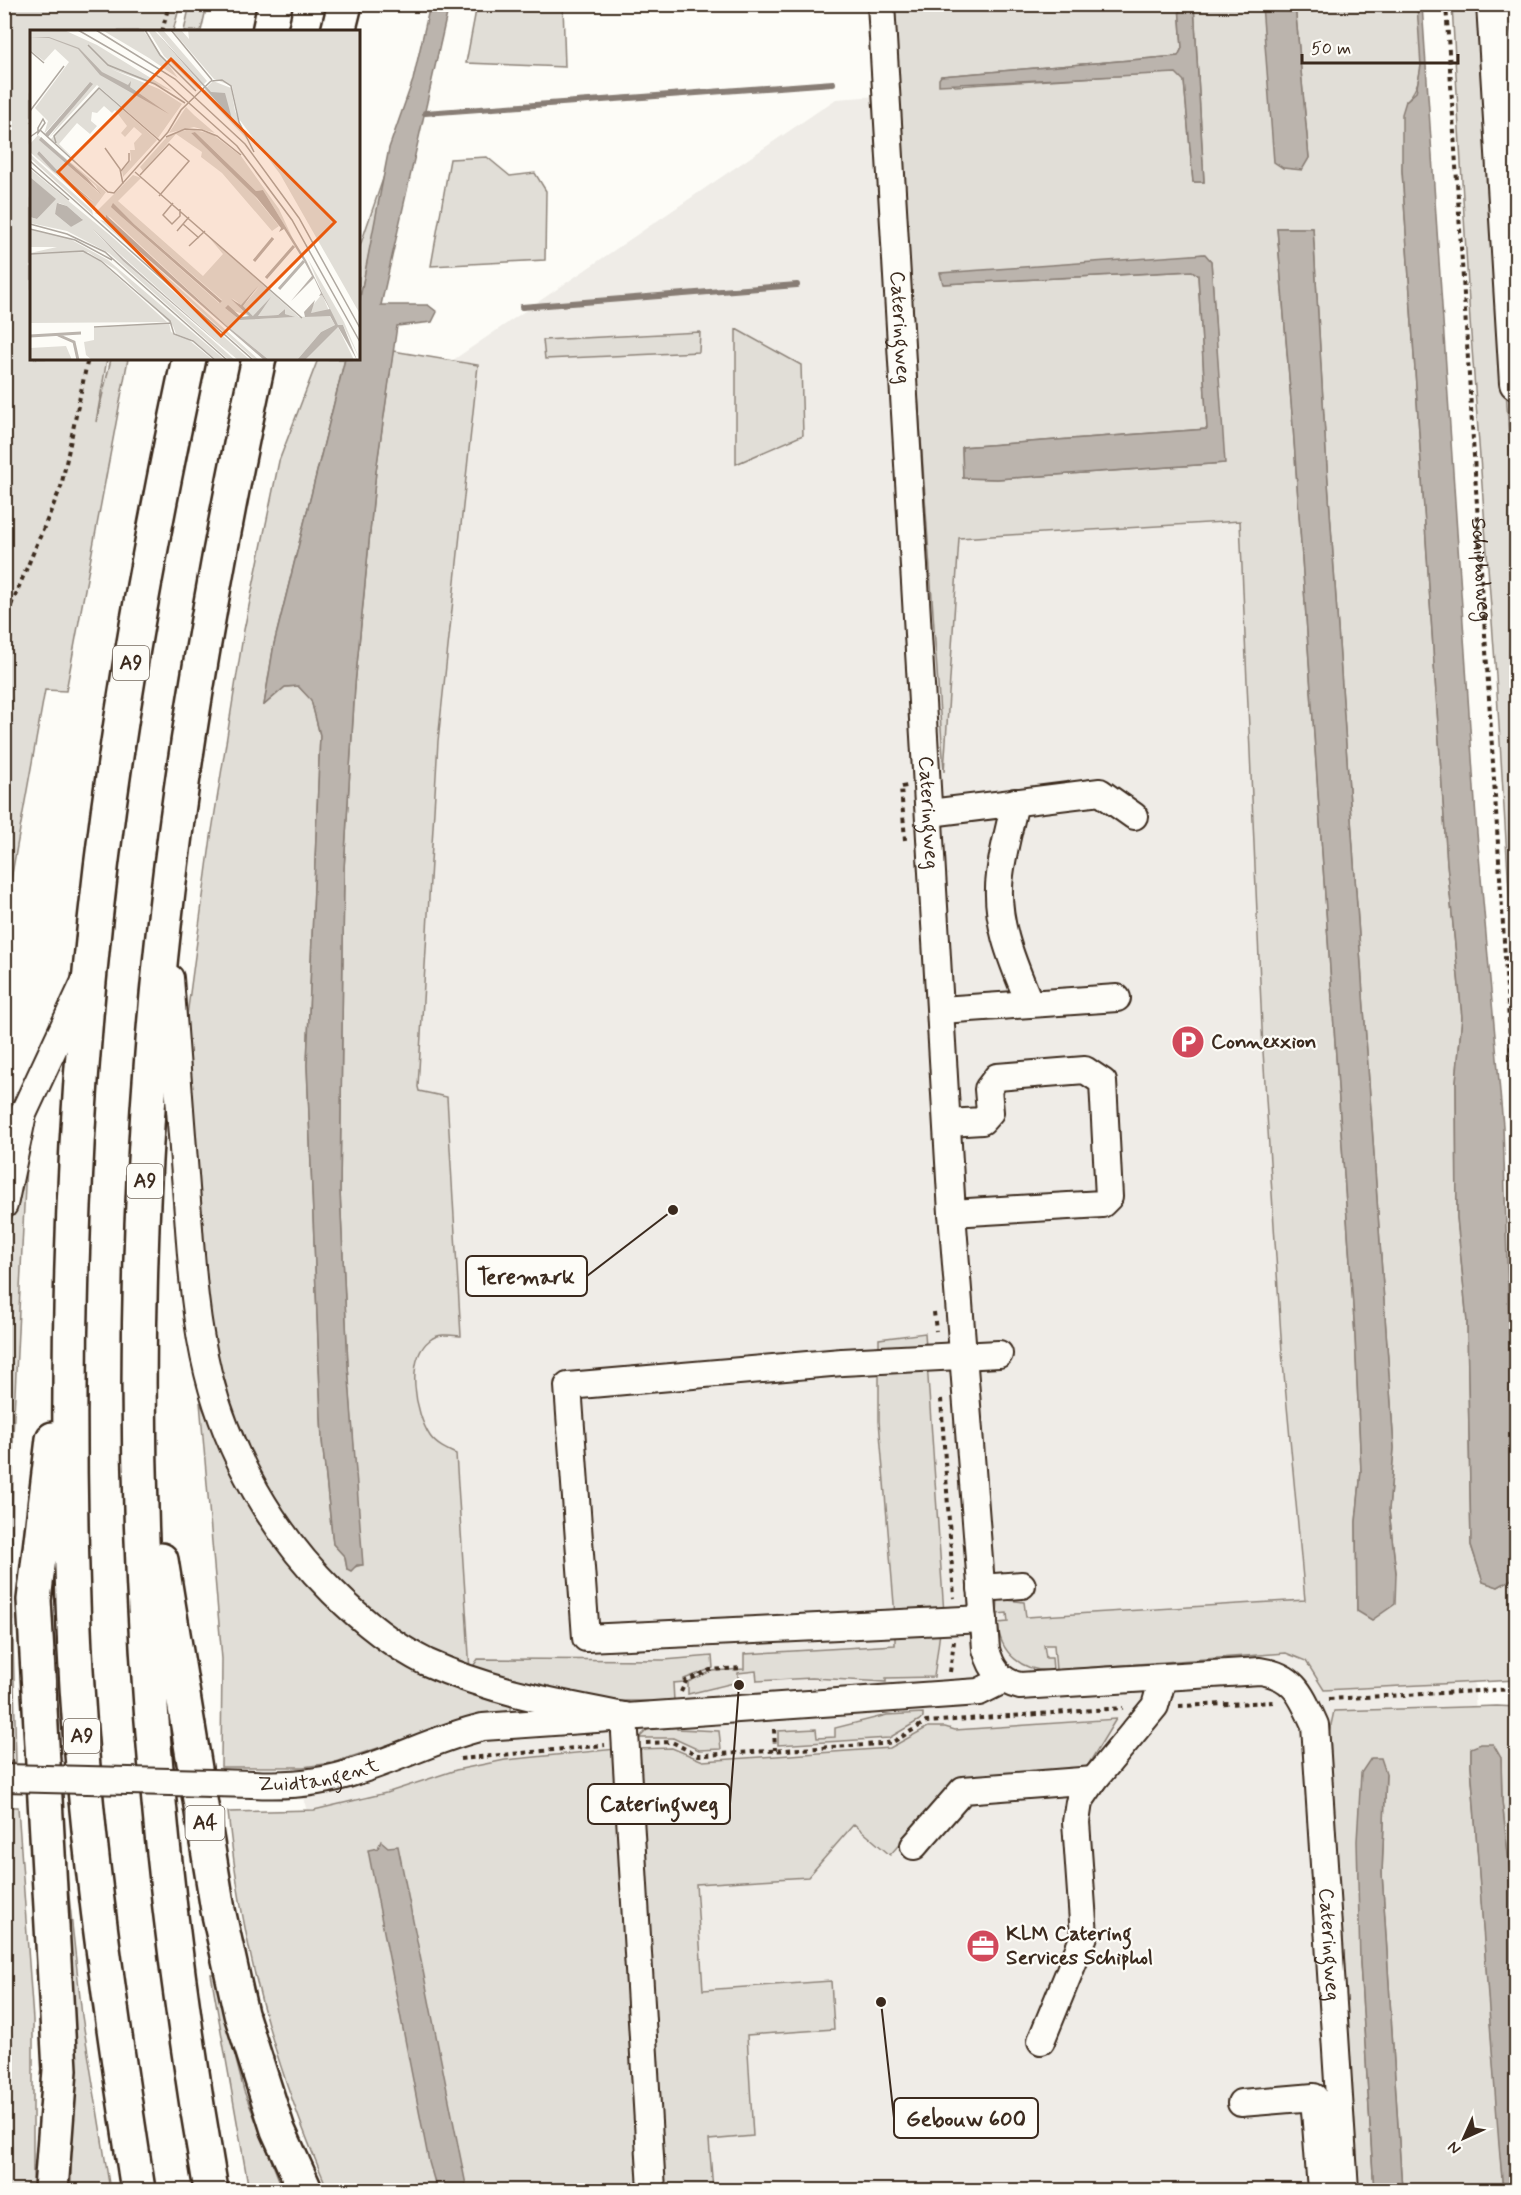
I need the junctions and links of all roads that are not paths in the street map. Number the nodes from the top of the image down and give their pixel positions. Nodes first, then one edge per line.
1 (275, 4) edge
2 (345, 4) edge
3 (881, 4) edge
4 (1492, 4) edge
5 (269, 30) edge
6 (338, 30) edge
7 (189, 360) edge
8 (260, 360) edge
9 (1516, 383) edge
10 (1015, 802) junction
11 (930, 813) junction
12 (1134, 816) dead end
13 (165, 916) junction
14 (90, 970) junction
15 (1117, 998) dead end
16 (1030, 1004) junction
17 (941, 1010) junction
18 (948, 1123) junction
19 (4, 1205) edge
20 (952, 1213) junction
21 (71, 1279) junction
22 (999, 1354) dead end
23 (962, 1356) junction
24 (141, 1446) junction
25 (1022, 1585) dead end
26 (981, 1588) junction
27 (984, 1619) junction
28 (1163, 1678) junction
29 (1003, 1680) junction
30 (624, 1716) junction
31 (4, 1778) edge
32 (1094, 1780) junction
33 (914, 1846) dead end
34 (1041, 2041) dead end
35 (1241, 2103) dead end
36 (51, 2190) edge
37 (138, 2190) edge
38 (212, 2190) edge
39 (304, 2190) edge
40 (652, 2190) edge
41 (1320, 2190) edge
42 (1345, 2190) edge

1 - 5 highway
2 - 6 highway
3 - 11 street, Cateringweg
4 - 9 main road
7 - 14 highway, A9
8 - 13 highway, A9
10 - 11 street
10 - 12 street
10 - 16 street
11 - 17 street, Cateringweg
13 - 24 highway, A9
13 - 30 street, A9
14 - 19 street, A9
14 - 21 highway, A9
15 - 16 street
16 - 17 street
17 - 18 street, Cateringweg
18 - 20 street, Cateringweg
18 - 20 street
20 - 23 street, Cateringweg
21 - 36 highway, A9
21 - 37 highway, A9
22 - 23 street
23 - 26 street, Cateringweg
23 - 27 street
24 - 38 highway, A9
24 - 39 highway, A4
25 - 26 street
26 - 27 street, Cateringweg
27 - 29 street, Cateringweg
28 - 29 street, Cateringweg
28 - 32 street
28 - 42 street, Cateringweg
29 - 30 street
30 - 31 street, Zuidtangent, bridge
30 - 40 street
32 - 33 street
32 - 34 street
35 - 41 street

